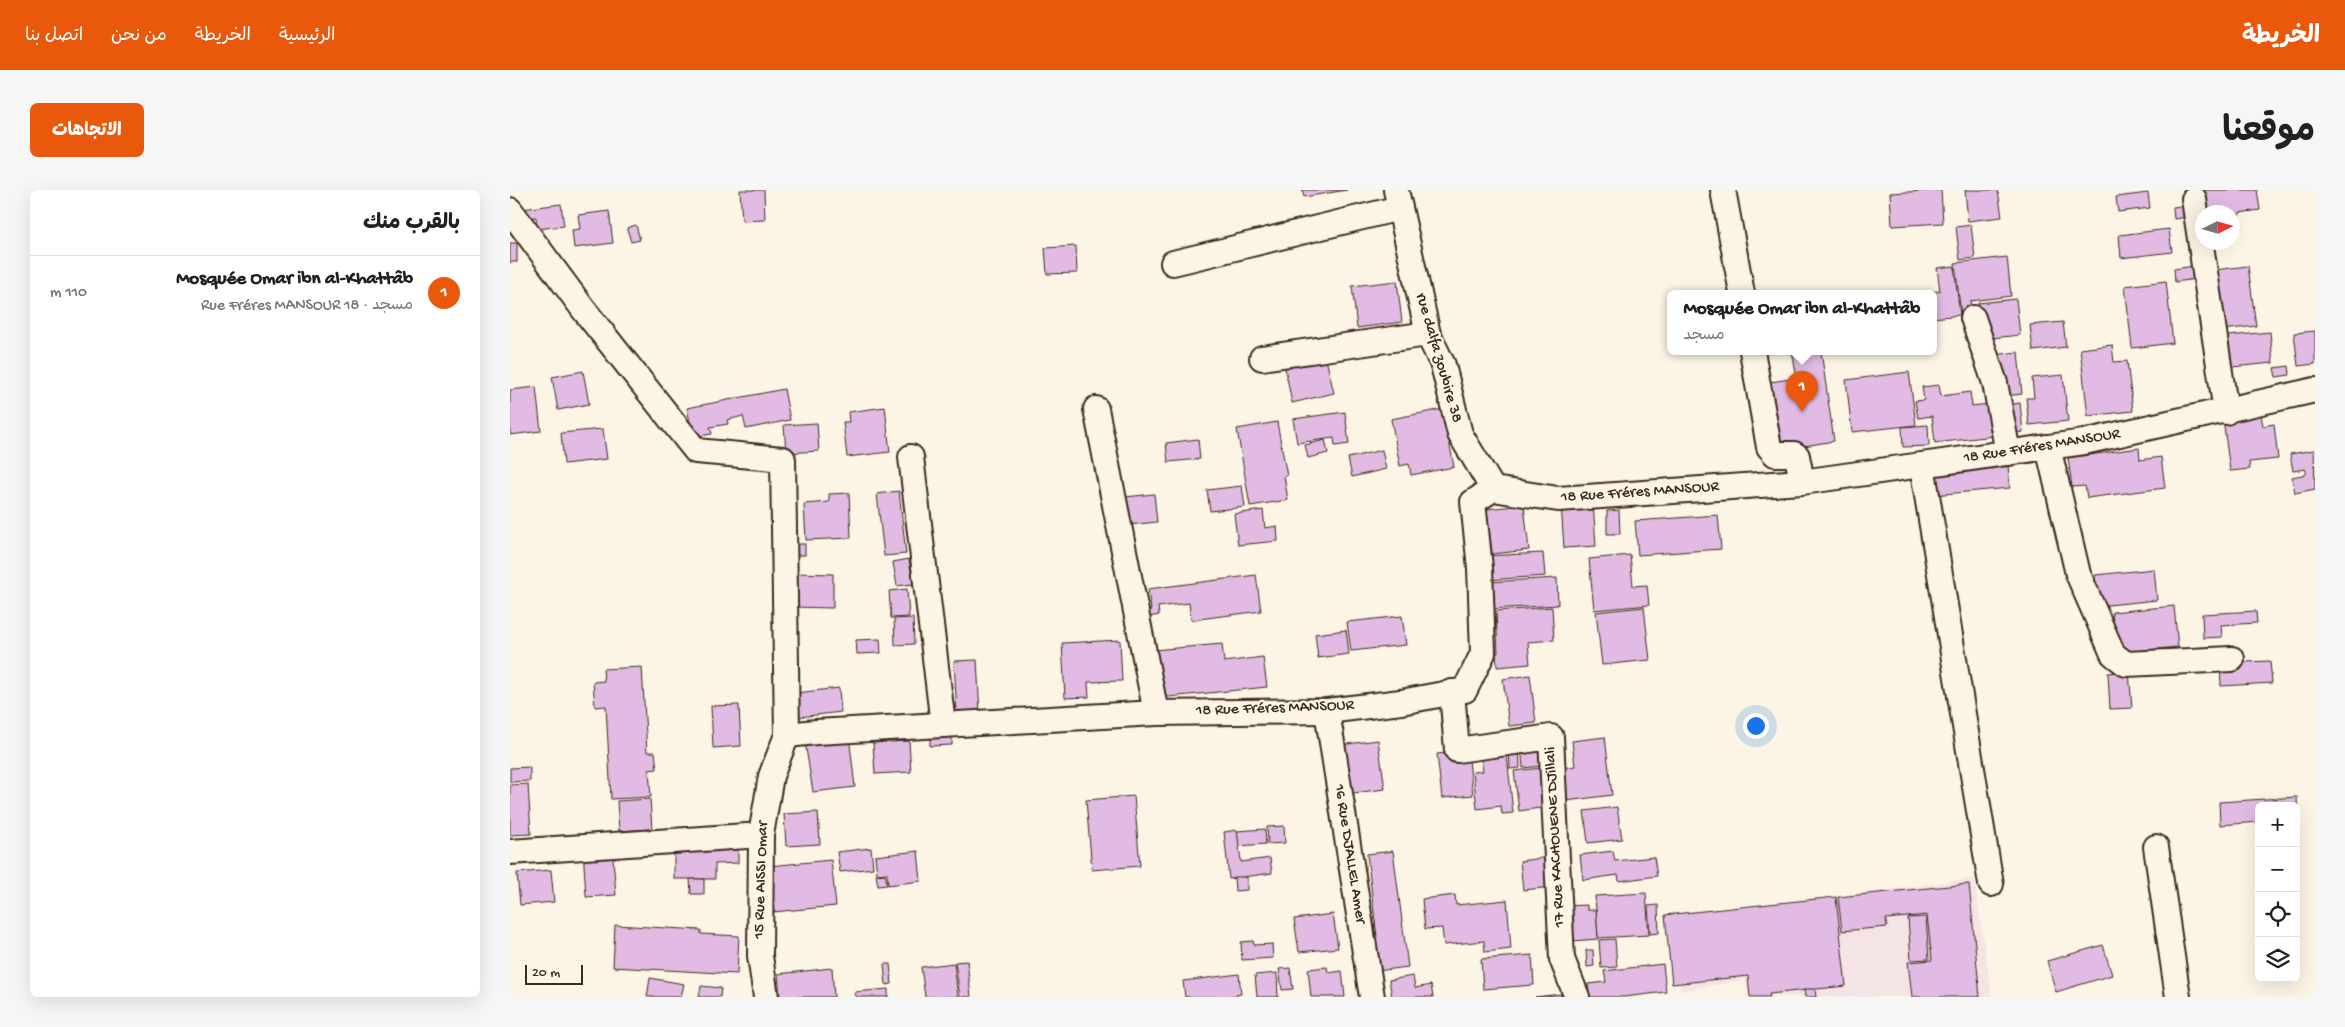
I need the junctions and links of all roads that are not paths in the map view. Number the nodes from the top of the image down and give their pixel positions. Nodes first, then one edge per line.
1 (1723, 190) edge
2 (1398, 199) edge
3 (2194, 199) dead end
4 (510, 210) edge
5 (1173, 264) dead end
6 (1741, 290) edge
7 (1973, 318) dead end
8 (1428, 334) junction
9 (1753, 355) edge
10 (1262, 358) dead end
11 (2315, 390) edge
12 (1096, 409) dead end
13 (2226, 412) junction
14 (2048, 447) junction
15 (2008, 453) junction
16 (911, 456) dead end
17 (1922, 465) junction
18 (1802, 482) junction
19 (1493, 489) junction
20 (2232, 659) dead end
21 (1452, 692) junction
22 (1327, 711) junction
23 (1156, 713) junction
24 (943, 724) junction
25 (787, 735) junction
26 (760, 835) junction
27 (2156, 847) dead end
28 (510, 852) edge
29 (1991, 884) dead end
30 (766, 997) edge
31 (1372, 997) edge
32 (1578, 997) edge
33 (2178, 997) edge

1 - 6 street
2 - 5 street
2 - 8 street, rue dalfa zoubire 38
3 - 13 street
4 - 25 street
7 - 15 street
8 - 10 street
8 - 19 street, rue dalfa zoubire 38
9 - 18 street
11 - 13 street, 18 Rue Fréres MANSOUR
12 - 23 street
13 - 14 street, 18 Rue Fréres MANSOUR
14 - 15 street, 18 Rue Fréres MANSOUR
14 - 20 street
15 - 17 street, 18 Rue Fréres MANSOUR
16 - 24 street
17 - 18 street, 18 Rue Fréres MANSOUR
17 - 29 street
18 - 19 street, 18 Rue Fréres MANSOUR
19 - 21 street, 18 Rue Fréres MANSOUR
21 - 22 street, 18 Rue Fréres MANSOUR
21 - 32 street, 17 Rue KACHOUENE DJillali
22 - 23 street, 18 Rue Fréres MANSOUR
22 - 31 street, 16 Rue DJALLEL Amer
23 - 24 street, 18 Rue Fréres MANSOUR
24 - 25 street, 18 Rue Fréres MANSOUR
25 - 26 street, 15 Rue AISSI Omar
26 - 28 street
26 - 30 street, 15 Rue AISSI Omar
27 - 33 street

